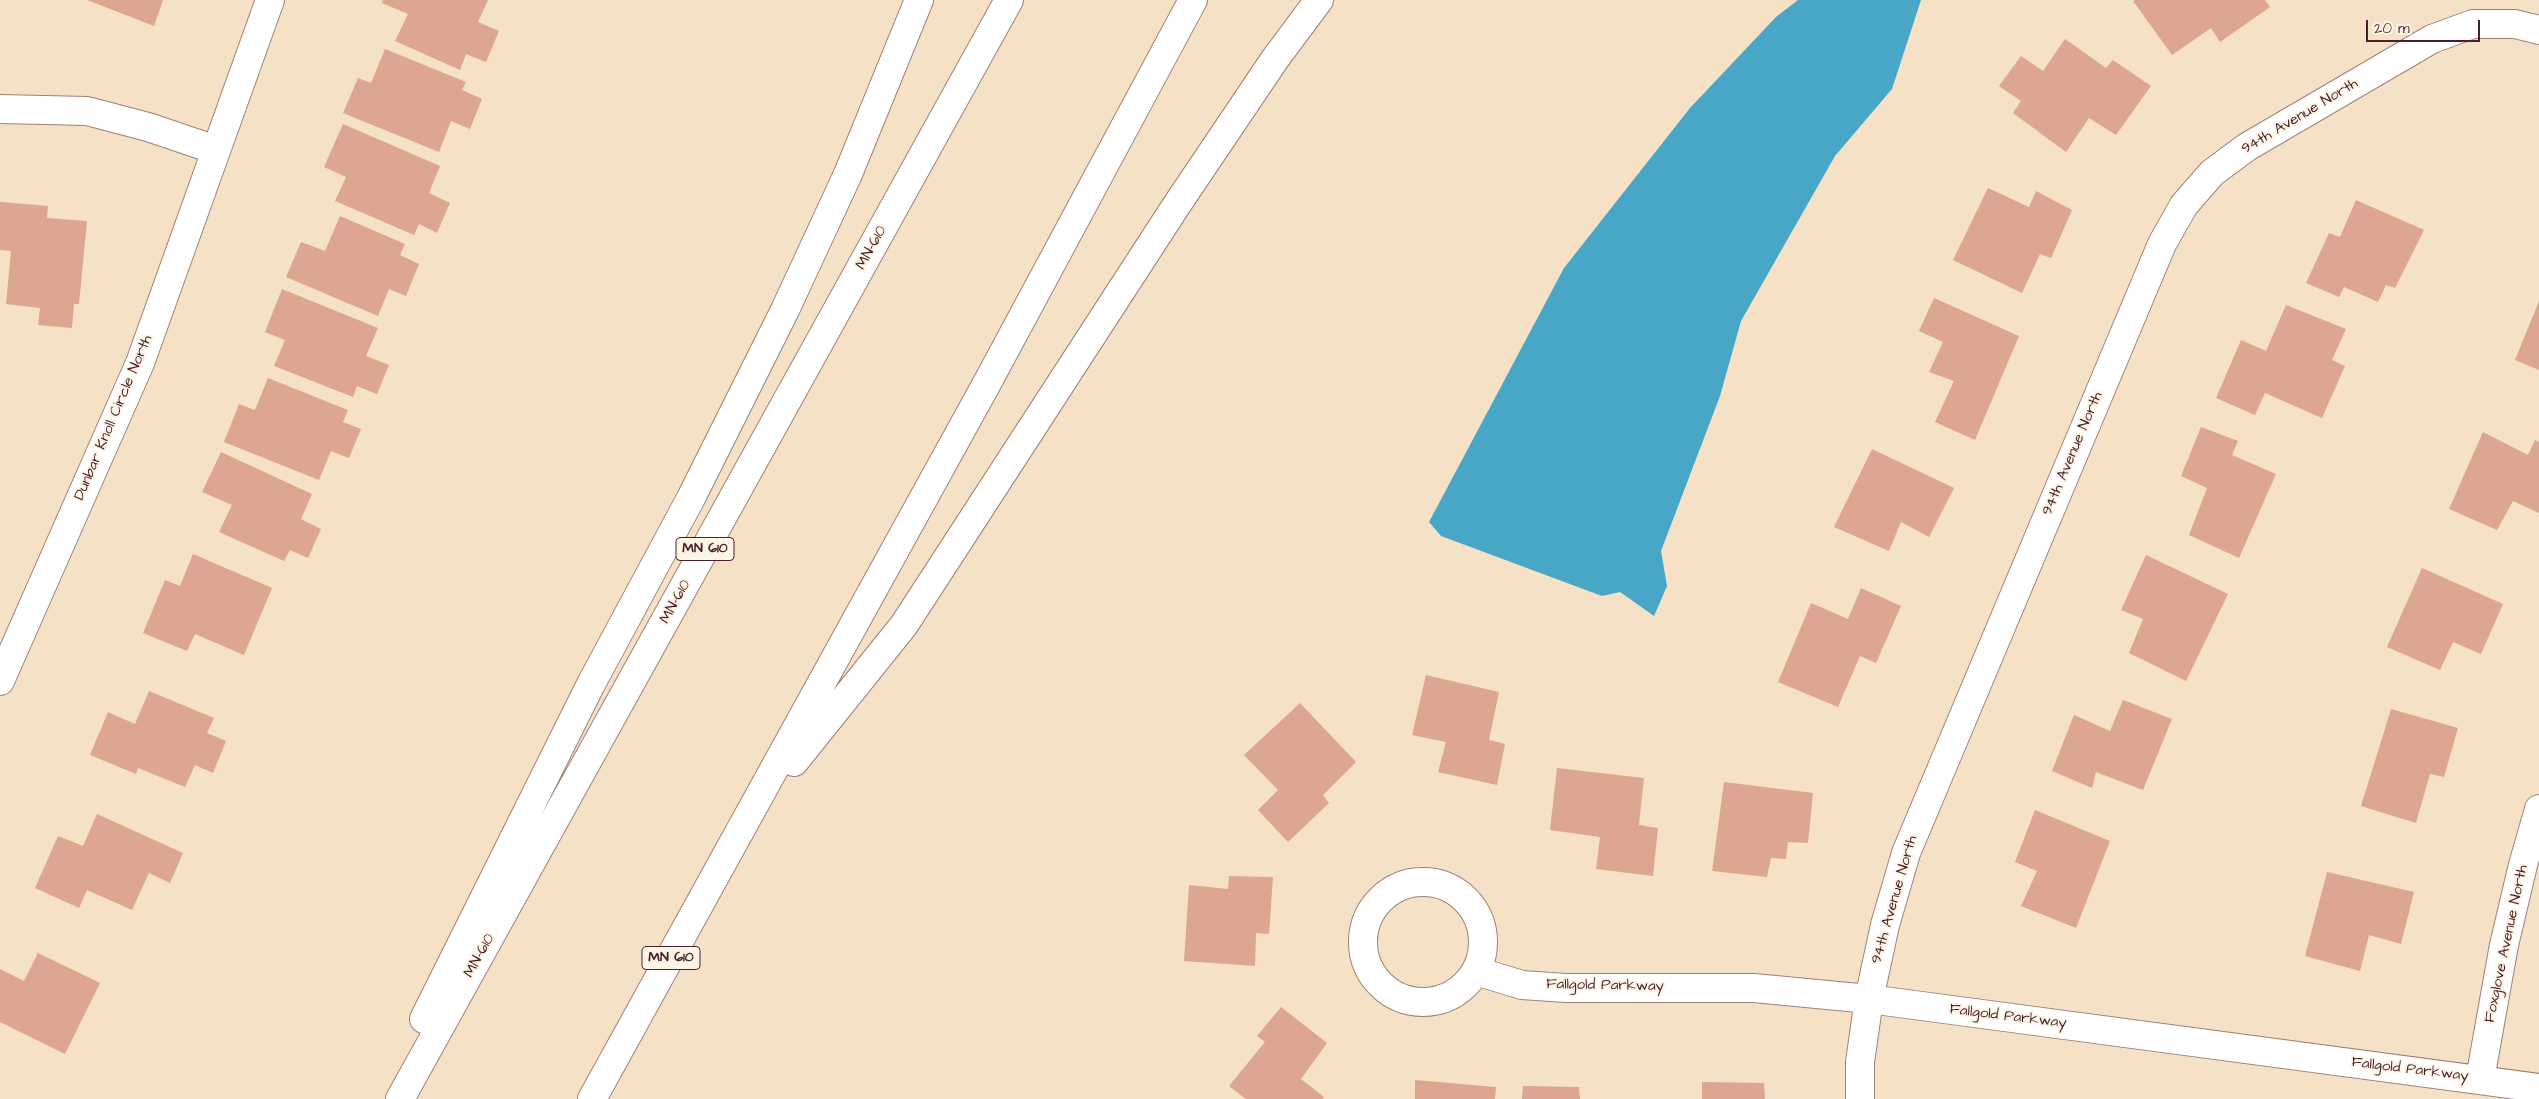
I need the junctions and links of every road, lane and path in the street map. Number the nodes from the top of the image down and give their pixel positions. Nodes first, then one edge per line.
1 (270, 0) edge
2 (919, 0) edge
3 (1009, 0) edge
4 (1193, 0) edge
5 (1319, 0) edge
6 (2539, 30) edge
7 (0, 109) edge
8 (216, 150) junction
9 (0, 682) edge
10 (2539, 809) edge
11 (750, 818) junction
12 (1476, 971) junction
13 (1869, 999) junction
14 (2480, 1080) junction
15 (2539, 1088) edge
16 (385, 1099) edge
17 (400, 1099) edge
18 (592, 1099) edge
19 (1860, 1099) edge

1 - 8 main road, Dunbar Knoll Circle North
2 - 16 main road
3 - 17 main road, MN-610 / MN 610
4 - 11 main road, MN 610
5 - 11 main road
6 - 13 main road, 94th Avenue North
7 - 8 main road
8 - 9 main road, Dunbar Knoll Circle North
10 - 14 main road, Foxglove Avenue North
11 - 18 main road, MN 610
12 - 12 main road
12 - 13 main road, Fallgold Parkway
13 - 14 main road, Fallgold Parkway
13 - 19 main road, 94th Avenue North
14 - 15 main road, Fallgold Parkway

